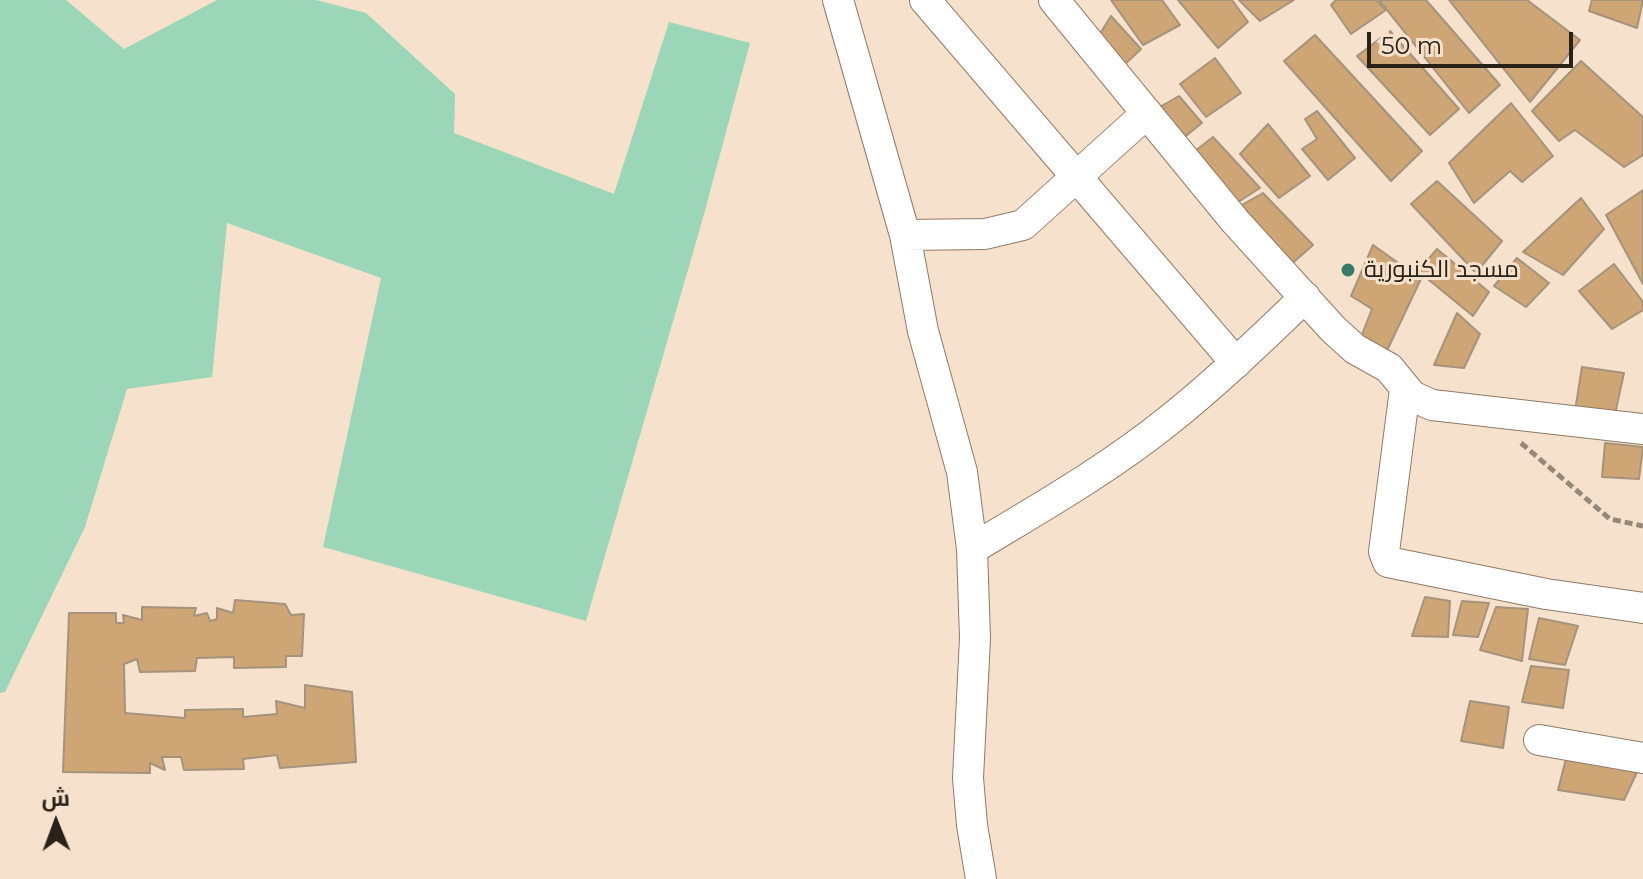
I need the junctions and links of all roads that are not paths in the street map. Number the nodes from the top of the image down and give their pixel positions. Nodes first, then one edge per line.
1 (838, 0) edge
2 (925, 0) edge
3 (1054, 0) edge
4 (1147, 113) junction
5 (1075, 176) junction
6 (905, 235) junction
7 (1305, 297) junction
8 (1236, 363) junction
9 (1405, 389) junction
10 (1643, 429) edge
11 (972, 549) junction
12 (1643, 608) edge
13 (1539, 740) dead end
14 (1643, 758) edge
15 (981, 879) edge

1 - 6 street
2 - 5 street
3 - 4 street
4 - 5 street
4 - 7 street
5 - 6 street
5 - 8 street
6 - 11 street
7 - 8 street
7 - 9 street
8 - 11 street
9 - 10 street
9 - 12 street
11 - 15 street
13 - 14 street

